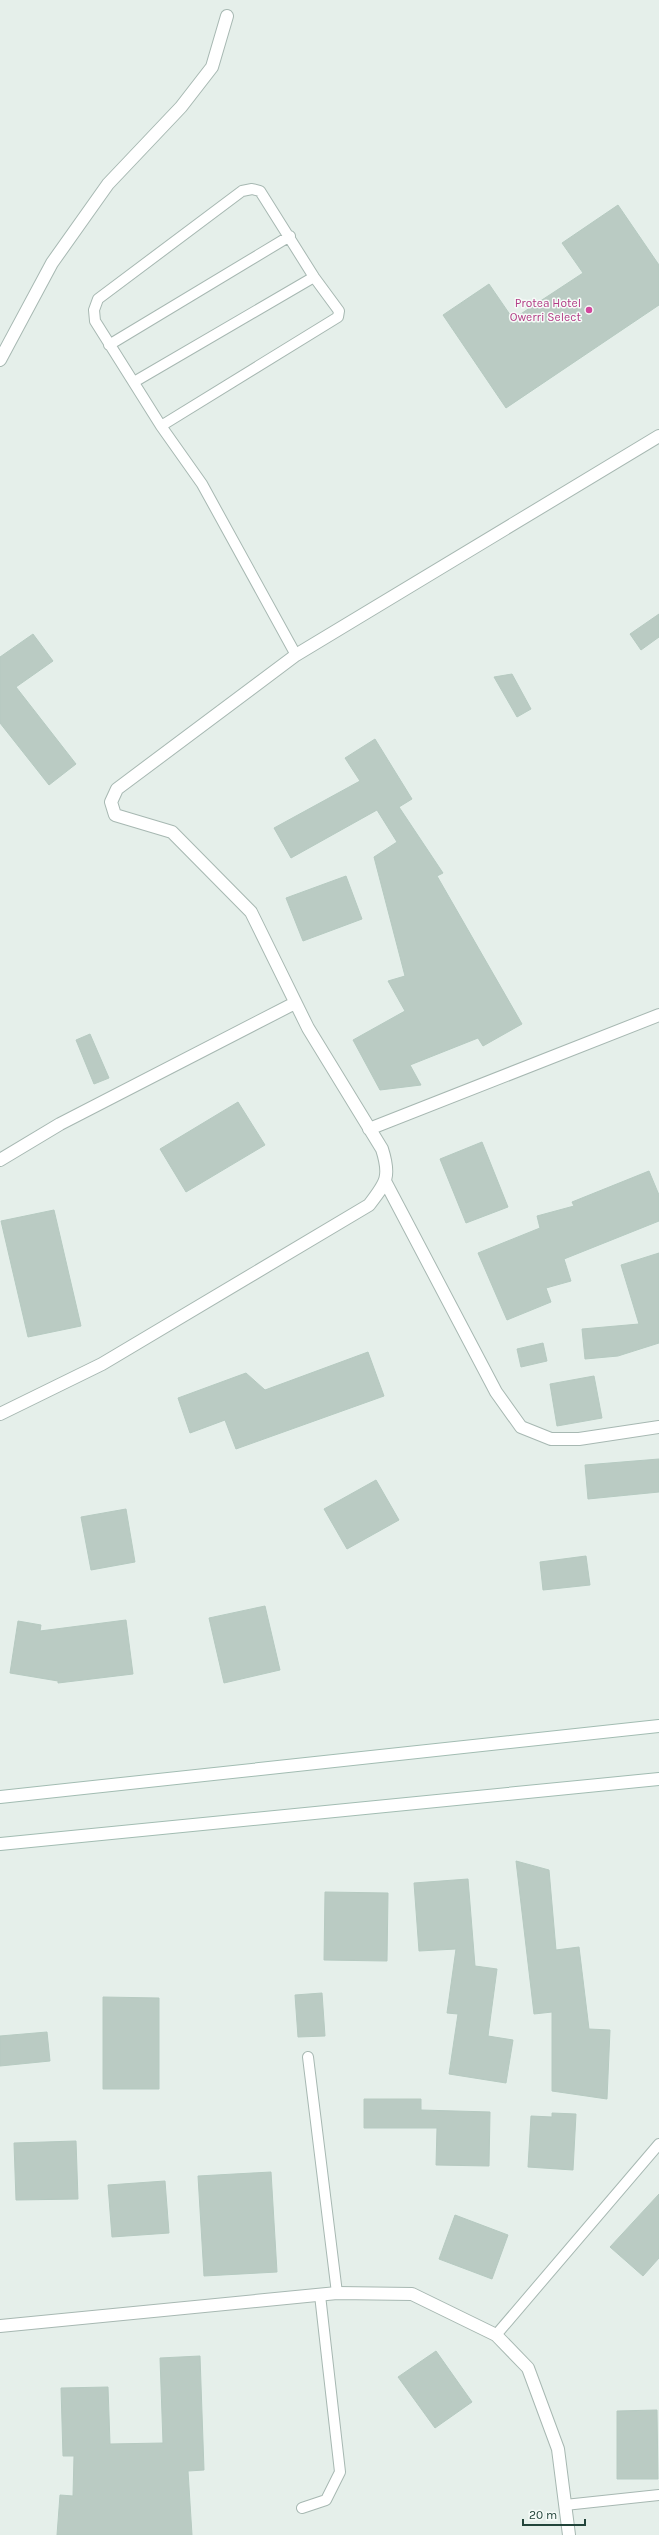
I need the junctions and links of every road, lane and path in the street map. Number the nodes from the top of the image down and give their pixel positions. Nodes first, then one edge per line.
1 (227, 16) dead end
2 (290, 236) junction
3 (314, 276) junction
4 (109, 345) junction
5 (0, 360) edge
6 (134, 382) junction
7 (161, 426) junction
8 (659, 436) edge
9 (296, 655) junction
10 (295, 1003) junction
11 (659, 1015) edge
12 (369, 1129) junction
13 (0, 1160) edge
14 (386, 1183) junction
15 (0, 1414) edge
16 (659, 1427) edge
17 (659, 1726) edge
18 (659, 1778) edge
19 (0, 1798) edge
20 (0, 1844) edge
21 (308, 2057) dead end
22 (659, 2144) edge
23 (337, 2293) junction
24 (320, 2295) junction
25 (0, 2326) edge
26 (496, 2335) junction
27 (659, 2495) edge
28 (565, 2505) junction
29 (302, 2508) dead end
30 (569, 2535) edge

1 - 5 street
2 - 3 lane
2 - 4 lane
2 - 4 lane
3 - 6 lane
3 - 7 lane
4 - 6 lane
6 - 7 lane
7 - 9 lane
8 - 9 street
9 - 10 street
10 - 12 street
10 - 13 street
11 - 12 street
12 - 14 street
14 - 15 street
14 - 16 street
17 - 19 street
18 - 20 street
21 - 23 lane
22 - 26 lane
23 - 24 street
23 - 26 street
24 - 25 street
24 - 29 lane
26 - 28 street
27 - 28 lane
28 - 30 street

